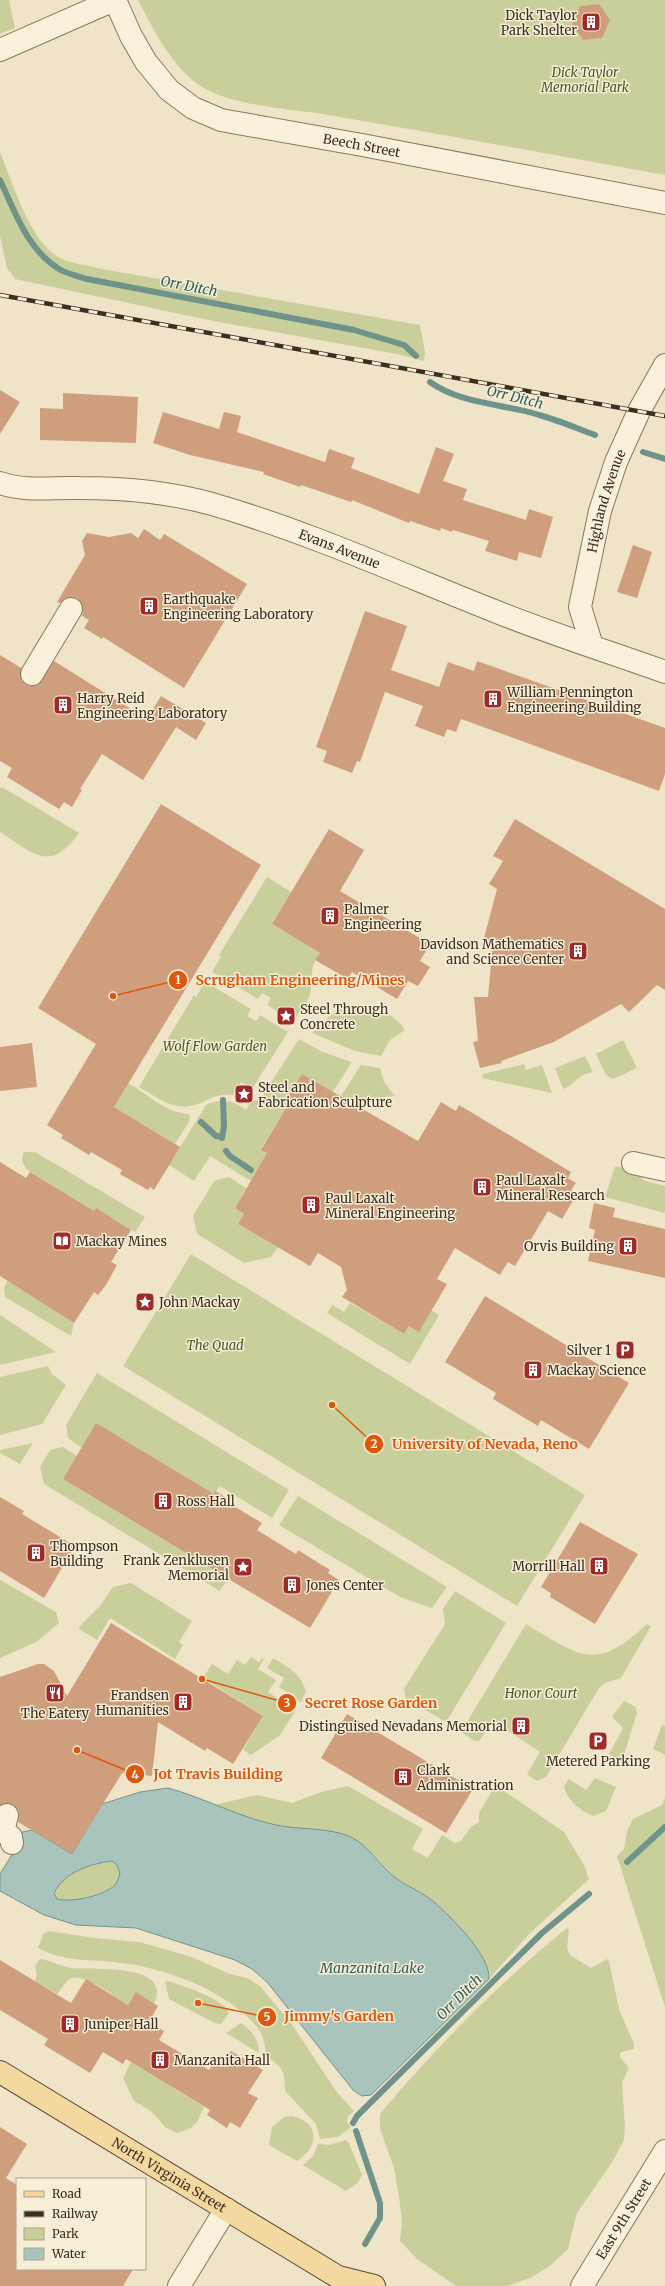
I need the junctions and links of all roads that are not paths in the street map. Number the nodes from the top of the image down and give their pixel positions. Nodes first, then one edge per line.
1 (114, 0) edge
2 (0, 50) edge
3 (665, 203) edge
4 (665, 365) edge
5 (0, 483) edge
6 (71, 609) dead end
7 (592, 646) junction
8 (665, 672) edge
9 (32, 674) dead end
10 (633, 1163) dead end
11 (665, 1170) edge
12 (7, 1815) dead end
13 (12, 1843) dead end
14 (0, 2072) edge
15 (665, 2151) edge
16 (226, 2209) junction
17 (341, 2282) edge
18 (179, 2286) edge
19 (374, 2286) edge
20 (582, 2286) edge

1 - 2 street
1 - 3 street, Beech Street
4 - 7 street, Highland Avenue
5 - 7 street, Evans Avenue
6 - 9 street
7 - 8 street, Evans Avenue
10 - 11 street
12 - 13 street
14 - 16 main road, North Virginia Street
15 - 20 street, East 9th Street
16 - 17 main road, North Virginia Street
16 - 18 street
17 - 19 main road, North Virginia Street

